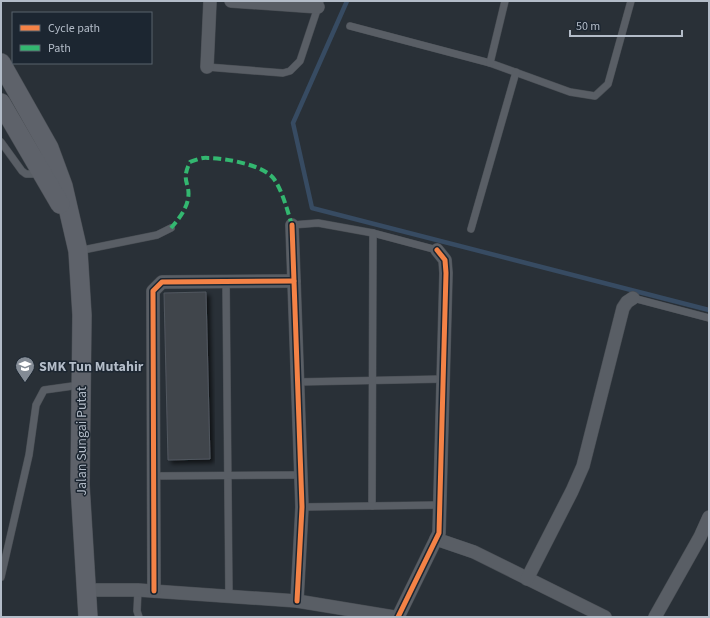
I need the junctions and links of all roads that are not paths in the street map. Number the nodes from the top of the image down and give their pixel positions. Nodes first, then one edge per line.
1 (210, 1) edge
2 (231, 1) edge
3 (505, 1) edge
4 (631, 1) edge
5 (319, 4) edge
6 (350, 26) dead end
7 (1, 63) edge
8 (490, 64) junction
9 (207, 67) joint
10 (516, 72) junction
11 (1, 103) edge
12 (1, 142) edge
13 (42, 174) junction
14 (69, 218) junction
15 (292, 225) joint
16 (171, 228) dead end
17 (471, 228) dead end
18 (373, 233) junction
19 (437, 250) joint
20 (78, 251) junction
21 (226, 281) junction
22 (294, 281) junction
23 (633, 298) joint
24 (709, 318) edge
25 (372, 380) junction
26 (443, 380) junction
27 (297, 382) junction
28 (80, 385) junction
29 (300, 475) junction
30 (153, 476) junction
31 (228, 476) junction
32 (439, 505) junction
33 (372, 506) junction
34 (302, 507) junction
35 (709, 517) edge
36 (436, 539) junction
37 (1, 577) edge
38 (527, 579) junction
39 (85, 590) junction
40 (138, 590) junction
41 (154, 591) junction
42 (229, 596) junction
43 (297, 601) junction
44 (88, 617) edge
45 (139, 617) edge
46 (394, 617) edge
47 (398, 617) edge
48 (605, 617) edge
49 (655, 617) edge

1 - 9 street
2 - 5 street
3 - 8 lane
4 - 10 lane
5 - 9 lane
6 - 8 lane
7 - 14 main road, Jalan Sungai Putat
8 - 10 lane
10 - 17 lane
11 - 13 main road, Jalan Sungai Putat
12 - 13 lane
13 - 14 main road, Jalan Sungai Putat
14 - 20 main road, Jalan Sungai Putat
15 - 18 lane
15 - 22 street
16 - 20 lane
18 - 19 lane
18 - 25 lane
19 - 26 street
20 - 28 main road, Jalan Sungai Putat
21 - 22 street
21 - 30 street
21 - 31 lane
22 - 27 street
23 - 24 lane
23 - 38 street
25 - 26 lane
25 - 27 lane
25 - 33 lane
26 - 32 street
27 - 29 street
28 - 37 lane
28 - 39 main road, Jalan Sungai Putat
29 - 31 lane
29 - 34 street
30 - 31 lane
30 - 41 street
31 - 42 lane
32 - 33 lane
32 - 36 street
33 - 34 lane
34 - 43 street
35 - 49 street
36 - 38 street
36 - 47 street
38 - 48 street
39 - 40 street
39 - 44 main road, Jalan Sungai Putat
40 - 41 street
40 - 45 lane
41 - 42 street
42 - 43 street
43 - 46 street

